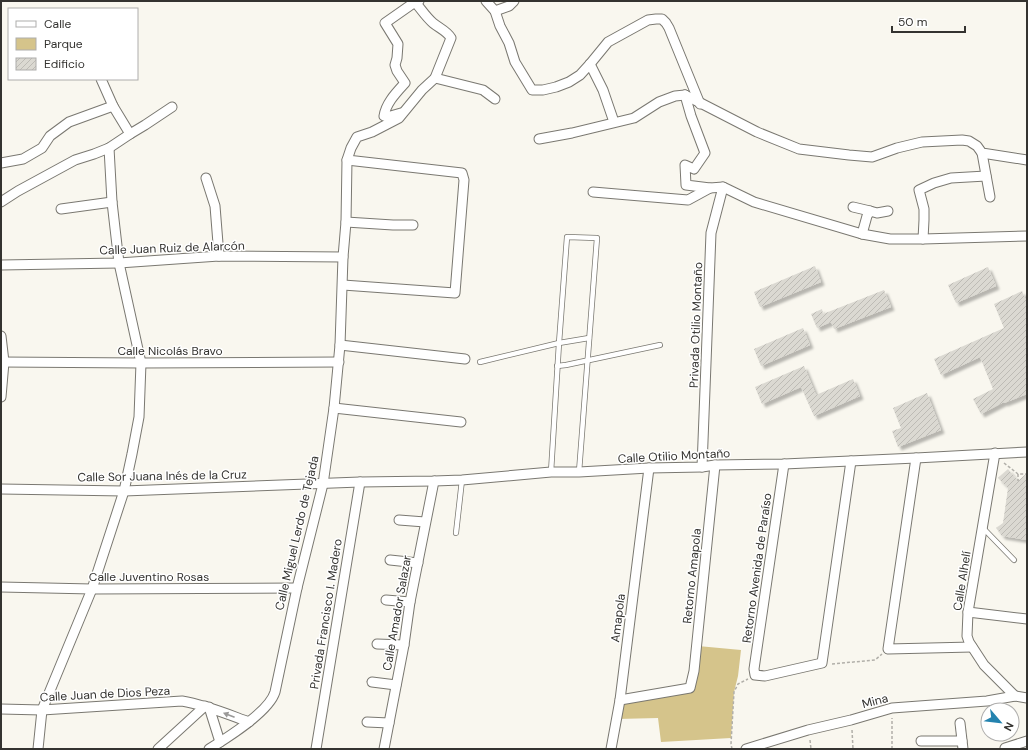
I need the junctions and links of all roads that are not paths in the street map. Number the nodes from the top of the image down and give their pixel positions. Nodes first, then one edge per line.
1 (486, 1) edge
2 (514, 1) edge
3 (417, 2) edge
4 (495, 12) junction
5 (590, 64) junction
6 (435, 78) junction
7 (101, 80) edge
8 (685, 96) junction
9 (495, 99) dead end
10 (700, 104) junction
11 (113, 106) junction
12 (172, 107) dead end
13 (404, 112) junction
14 (614, 122) junction
15 (130, 134) junction
16 (539, 139) dead end
17 (109, 148) junction
18 (982, 153) junction
19 (347, 160) junction
20 (1027, 160) edge
21 (1, 163) edge
22 (986, 176) junction
23 (206, 178) dead end
24 (723, 187) junction
25 (710, 188) junction
26 (593, 192) dead end
27 (990, 197) dead end
28 (1, 202) edge
29 (112, 202) junction
30 (853, 207) dead end
31 (61, 209) dead end
32 (870, 211) junction
33 (888, 211) dead end
34 (346, 222) junction
35 (413, 225) dead end
36 (862, 234) junction
37 (1027, 236) edge
38 (923, 239) junction
39 (220, 256) junction
40 (343, 257) junction
41 (119, 262) junction
42 (1, 265) edge
43 (343, 285) junction
44 (1, 336) edge
45 (589, 338) junction
46 (559, 343) junction
47 (660, 345) dead end
48 (340, 346) junction
49 (465, 359) dead end
50 (588, 360) junction
51 (3, 362) edge
52 (339, 362) junction
53 (480, 362) dead end
54 (141, 363) junction
55 (557, 366) junction
56 (1, 397) edge
57 (334, 408) junction
58 (461, 422) dead end
59 (1027, 452) edge
60 (998, 453) junction
61 (916, 458) junction
62 (851, 461) junction
63 (784, 464) junction
64 (715, 465) junction
65 (702, 467) junction
66 (649, 468) junction
67 (551, 472) junction
68 (579, 472) junction
69 (462, 480) junction
70 (434, 481) junction
71 (360, 482) junction
72 (323, 484) junction
73 (1, 489) edge
74 (124, 491) junction
75 (399, 520) dead end
76 (425, 522) junction
77 (983, 528) junction
78 (456, 533) dead end
79 (390, 560) dead end
80 (1014, 560) dead end
81 (418, 563) junction
82 (1, 587) edge
83 (297, 588) junction
84 (92, 589) junction
85 (386, 600) dead end
86 (410, 602) junction
87 (968, 612) junction
88 (1027, 619) edge
89 (377, 644) dead end
90 (404, 645) junction
91 (972, 647) junction
92 (372, 682) dead end
93 (396, 685) junction
94 (1015, 696) junction
95 (1027, 698) edge
96 (620, 700) junction
97 (207, 706) junction
98 (1, 709) edge
99 (42, 710) junction
100 (249, 722) junction
101 (367, 722) dead end
102 (390, 723) junction
103 (960, 723) dead end
104 (921, 741) dead end
105 (1027, 741) edge
106 (220, 742) junction
107 (962, 745) edge
108 (1005, 748) dead end
109 (38, 749) edge
110 (158, 749) edge
111 (209, 749) edge
112 (316, 749) edge
113 (384, 749) edge
114 (611, 749) edge
115 (746, 749) edge

1 - 4 street
2 - 4 street
3 - 6 street
3 - 13 street
4 - 5 street
5 - 10 street
5 - 14 street
6 - 9 street
6 - 13 street
7 - 11 street
8 - 10 street
8 - 14 street
8 - 25 street
10 - 18 street
11 - 15 street
11 - 21 street
12 - 15 street
13 - 19 street
14 - 16 street
15 - 17 street
17 - 28 street
17 - 29 street
18 - 20 street
18 - 22 street
19 - 34 street, Calle Miguel Lerdo de Tejada
19 - 43 street
22 - 27 street
22 - 38 street
23 - 39 street
24 - 25 street
24 - 36 street
24 - 65 street, Privada Otilio Montaño
25 - 26 street
29 - 31 street
29 - 41 street
30 - 32 street
32 - 33 street
32 - 36 street
34 - 35 street
34 - 40 street, Calle Miguel Lerdo de Tejada
36 - 38 street
37 - 38 street
39 - 40 street, Calle Juan Ruiz de Alarcón
39 - 41 street, Calle Juan Ruiz de Alarcón
40 - 43 street, Calle Miguel Lerdo de Tejada
41 - 42 street, Calle Juan Ruiz de Alarcón
41 - 54 street
43 - 48 street, Calle Miguel Lerdo de Tejada
44 - 51 street
45 - 46 lane
45 - 46 lane
45 - 50 lane
46 - 53 lane
46 - 55 lane
47 - 50 lane
48 - 49 street
48 - 52 street, Calle Miguel Lerdo de Tejada
50 - 55 lane
50 - 68 lane
51 - 54 street, Calle Nicolás Bravo
51 - 56 street
52 - 54 street, Calle Nicolás Bravo
52 - 57 street, Calle Miguel Lerdo de Tejada
54 - 74 street
55 - 67 lane
57 - 58 street
57 - 72 street, Calle Miguel Lerdo de Tejada
59 - 60 street, Calle Otilio Montaño
60 - 61 street, Calle Otilio Montaño
60 - 77 street, Calle Alhelí
61 - 62 street, Calle Otilio Montaño
61 - 91 street
62 - 63 street, Calle Otilio Montaño
62 - 63 street, Retorno Avenida de Paraíso
63 - 64 street, Calle Otilio Montaño
64 - 65 street, Calle Otilio Montaño
64 - 96 street, Retorno Amapola
65 - 66 street, Calle Otilio Montaño
66 - 68 street, Calle Otilio Montaño
66 - 96 street, Amapola
67 - 68 street, Calle Otilio Montaño
67 - 69 street, Calle Otilio Montaño
69 - 70 street, Calle Otilio Montaño
69 - 78 lane
70 - 71 street, Calle Otilio Montaño
70 - 76 street, Calle Amador Salazar
71 - 72 street, Calle Otilio Montaño
71 - 112 street, Privada Francisco I. Madero
72 - 74 street, Calle Sor Juana Inés de la Cruz
72 - 83 street, Calle Miguel Lerdo de Tejada
73 - 74 street, Calle Sor Juana Inés de la Cruz
74 - 84 street
75 - 76 street
76 - 81 street, Calle Amador Salazar
77 - 80 lane
77 - 87 street, Calle Alhelí
79 - 81 street
81 - 86 street, Calle Amador Salazar
82 - 84 street, Calle Juventino Rosas
83 - 84 street, Calle Juventino Rosas
83 - 100 street, Calle Miguel Lerdo de Tejada
84 - 99 street
85 - 86 street
86 - 90 street, Calle Amador Salazar
87 - 88 street
87 - 91 street, Calle Alhelí
89 - 90 street
90 - 93 street, Calle Amador Salazar
91 - 94 street, Calle Alhelí
92 - 93 street
93 - 102 street, Calle Amador Salazar
94 - 95 street, Mina
94 - 115 street, Mina
96 - 114 street, Amapola
97 - 99 street, Calle Juan de Dios Peza
100 -> 97 street, Calle Juan de Dios Peza
97 - 106 street
97 - 110 street
98 - 99 street, Calle Juan de Dios Peza
99 - 109 street
100 - 106 street, Calle Miguel Lerdo de Tejada
101 - 102 street
102 - 113 street, Calle Amador Salazar
103 - 107 street
104 - 107 street
105 - 108 street
106 - 111 street, Calle Miguel Lerdo de Tejada

